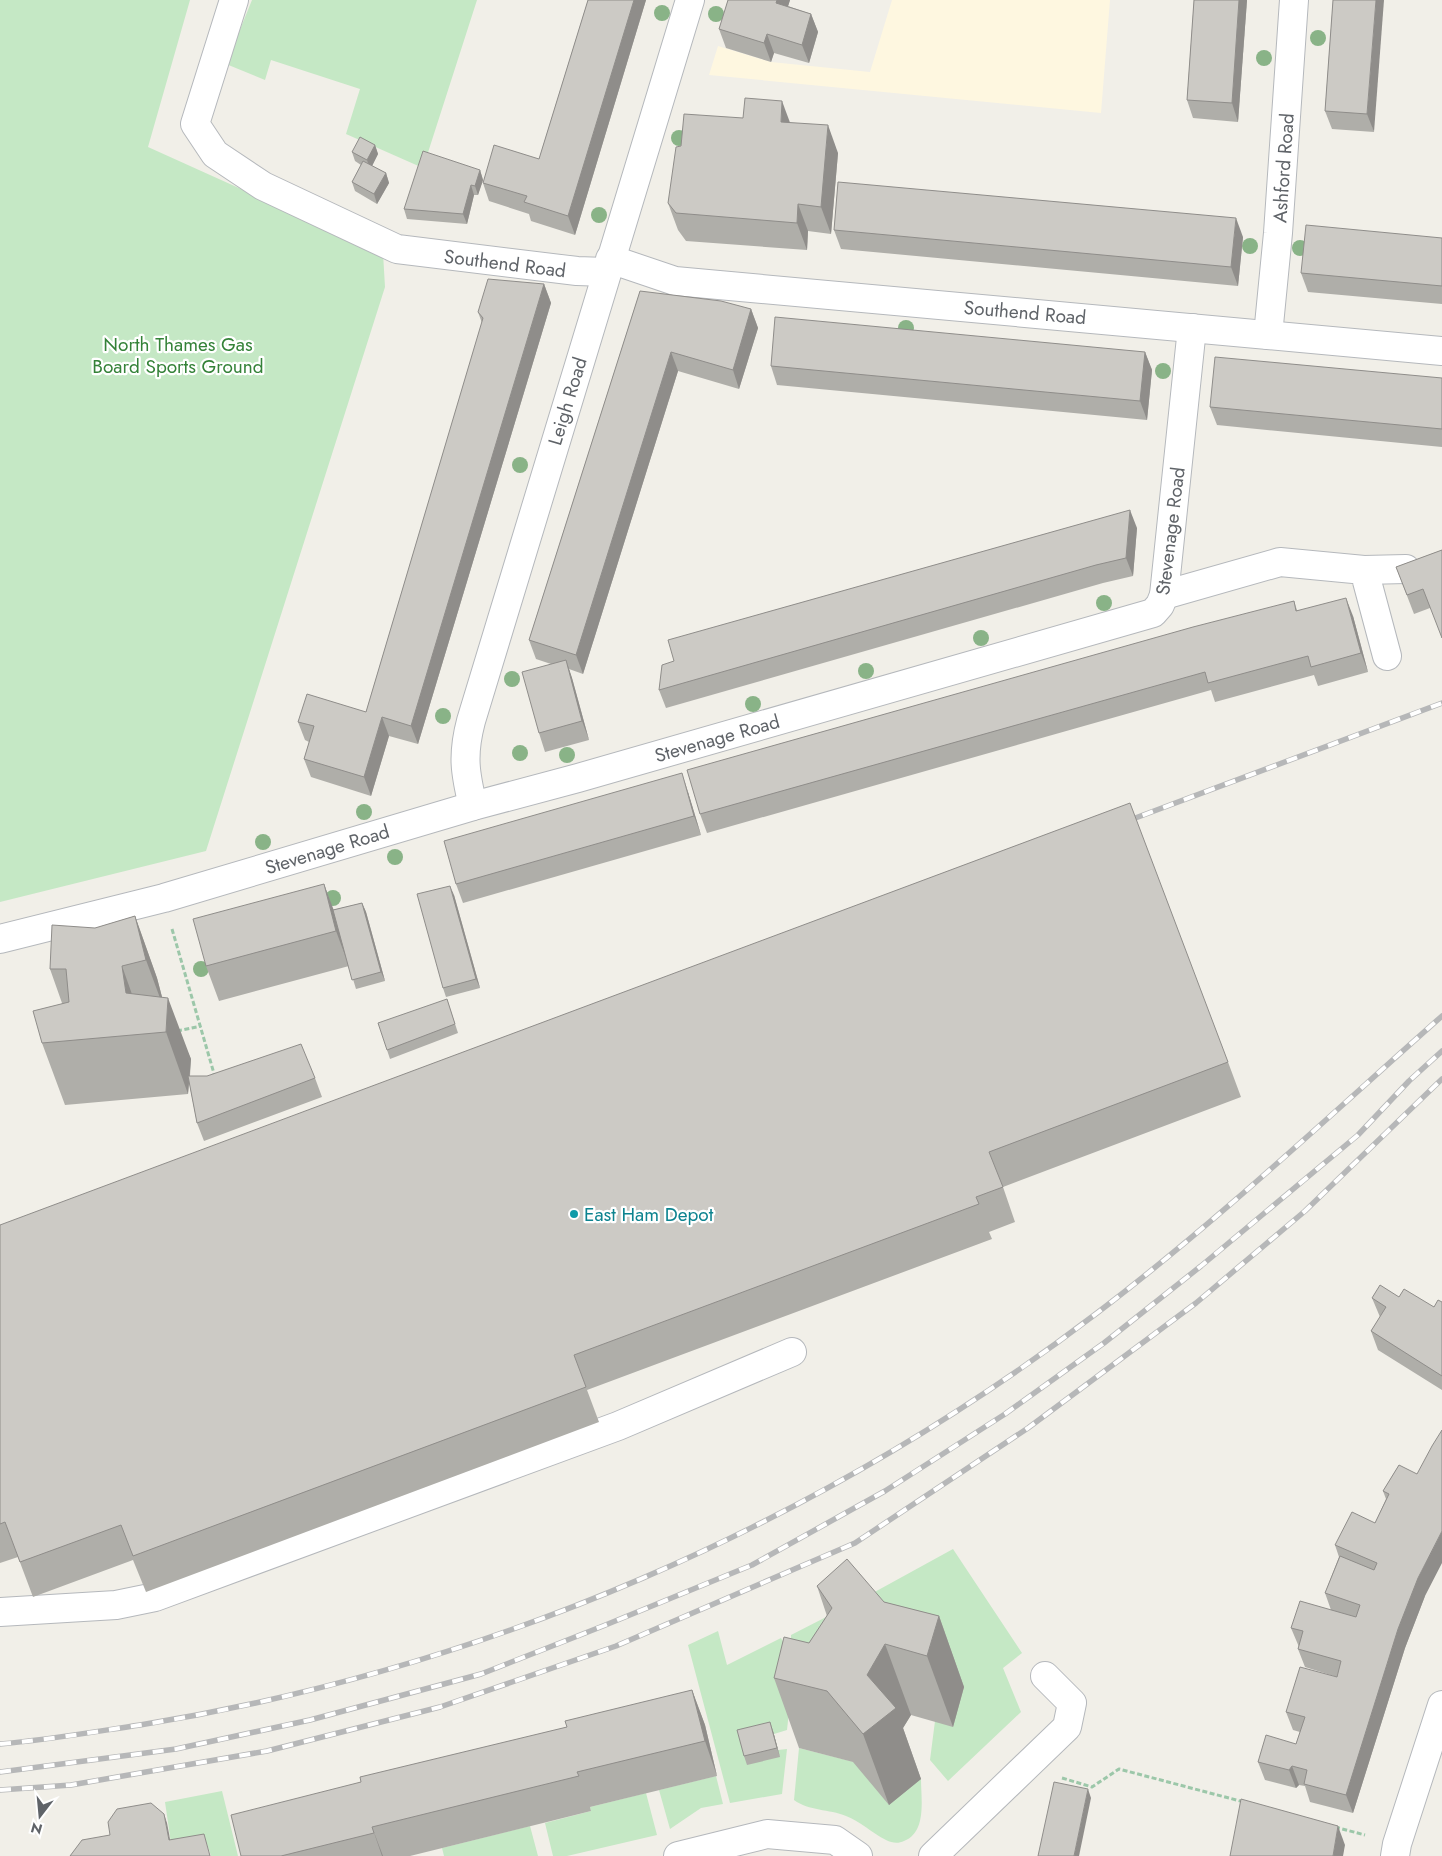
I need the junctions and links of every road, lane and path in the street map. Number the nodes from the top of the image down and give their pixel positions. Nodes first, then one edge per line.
1 (234, 0) edge
2 (690, 0) edge
3 (1294, 0) edge
4 (608, 266) junction
5 (1192, 328) junction
6 (1268, 335) junction
7 (1442, 351) edge
8 (1406, 569) edge
9 (1364, 570) junction
10 (1164, 595) junction
11 (1387, 656) dead end
12 (473, 806) junction
13 (164, 898) junction
14 (0, 939) edge
15 (200, 1026) junction
16 (175, 1031) dead end
17 (216, 1078) edge
18 (792, 1352) dead end
19 (0, 1612) edge
20 (1045, 1676) dead end
21 (1442, 1705) edge
22 (1433, 1759) edge
23 (1028, 1765) junction
24 (1245, 1802) edge
25 (1330, 1826) edge
26 (1396, 1850) edge
27 (678, 1856) edge
28 (858, 1856) edge
29 (933, 1856) edge

1 - 4 street, Southend Road
2 - 4 street, Leigh Road
3 - 6 street, Ashford Road
4 - 5 street, Southend Road
4 - 12 street, Leigh Road
5 - 6 street, Southend Road
5 - 10 street, Stevenage Road
6 - 7 street, Southend Road
8 - 9 street
9 - 10 street
9 - 11 street
10 - 12 street, Stevenage Road
12 - 13 street, Stevenage Road
13 - 14 street, Stevenage Road
13 - 15 path
15 - 16 path
15 - 17 path
18 - 19 street
20 - 23 street
21 - 22 street
22 - 26 street
23 - 24 path
23 - 29 street
25 - 26 path
27 - 28 street

